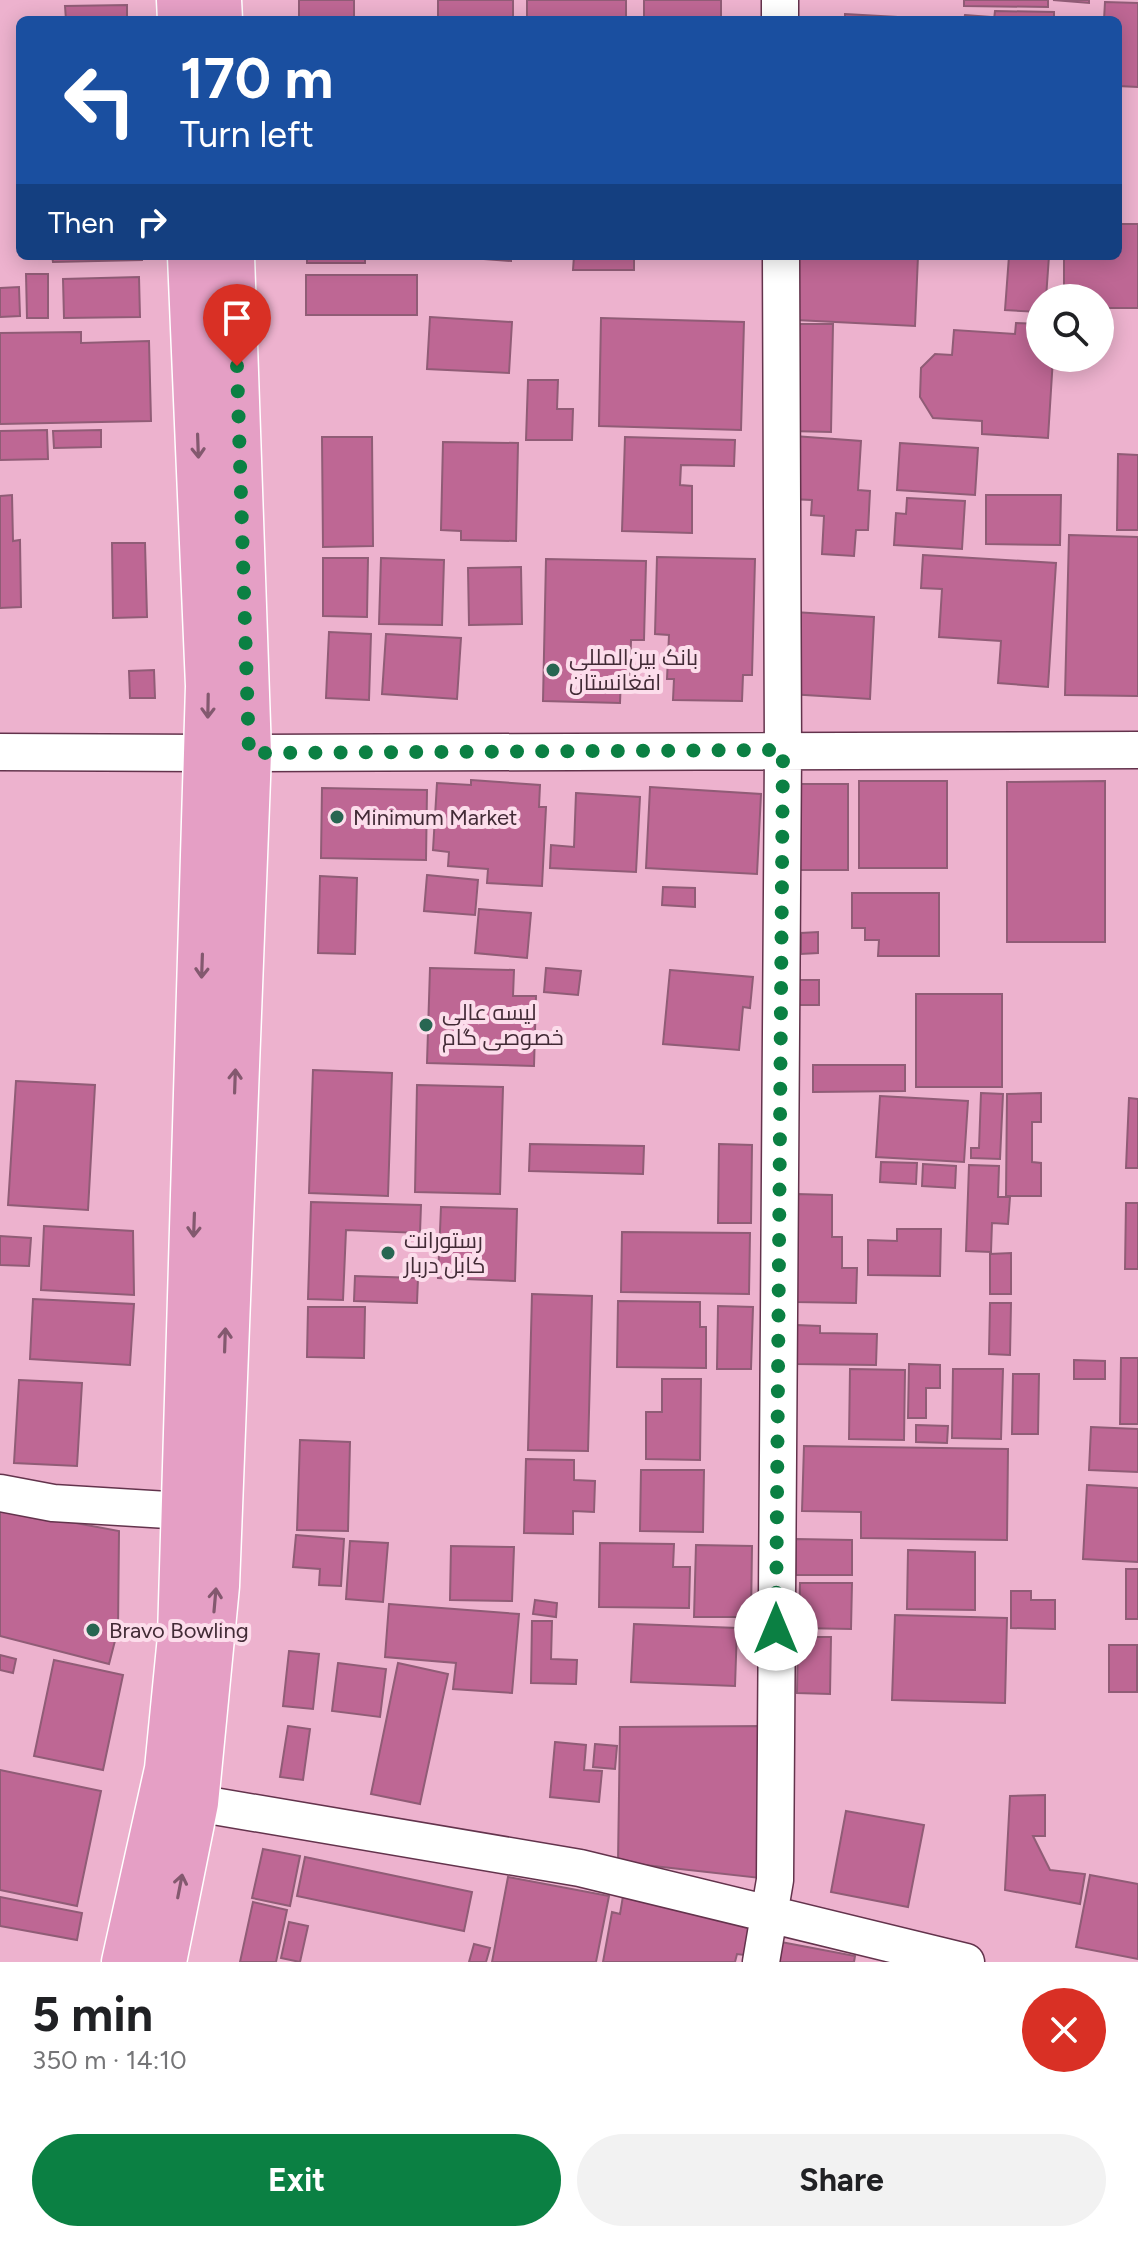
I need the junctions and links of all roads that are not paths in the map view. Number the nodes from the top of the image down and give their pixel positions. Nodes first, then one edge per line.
1 (190, 260) edge
2 (232, 260) edge
3 (781, 260) edge
4 (783, 750) junction
5 (1138, 750) edge
6 (0, 752) edge
7 (228, 753) junction
8 (0, 1493) edge
9 (184, 1511) junction
10 (196, 1803) junction
11 (771, 1917) junction
12 (124, 1962) edge
13 (164, 1962) edge
14 (761, 1962) edge
15 (966, 1962) edge

1 -> 7 main road
2 - 7 main road
3 - 4 street
4 - 5 street
4 - 7 street
4 - 11 street
6 - 7 street
7 -> 9 main road
10 -> 7 main road
8 - 9 street
9 - 12 main road
10 - 11 street
13 -> 10 main road
11 - 14 street
11 - 15 street

